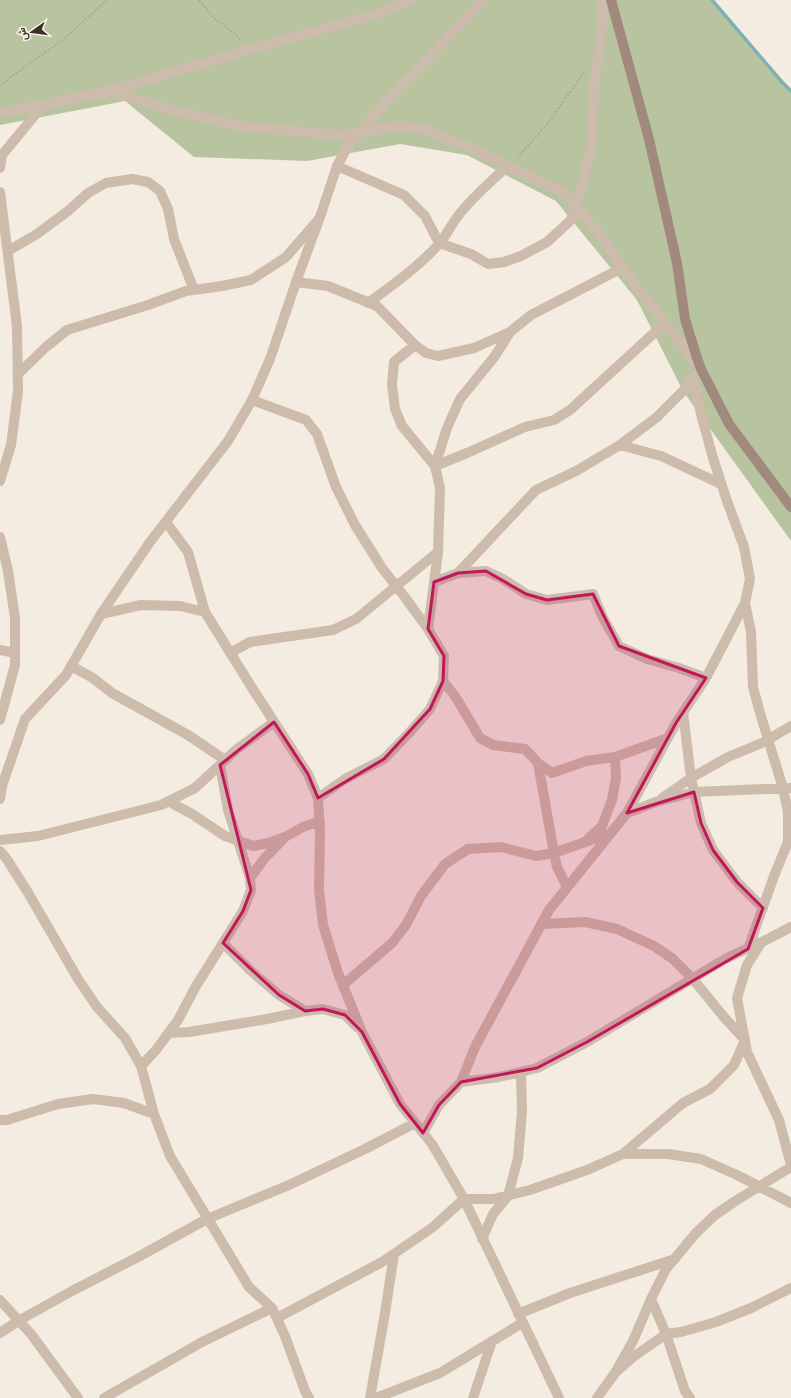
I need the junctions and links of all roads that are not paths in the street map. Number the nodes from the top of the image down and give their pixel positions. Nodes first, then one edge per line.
1 (413, 0) edge
2 (484, 0) edge
3 (603, 0) edge
4 (612, 2) edge
5 (109, 91) junction
6 (44, 104) junction
7 (0, 113) edge
8 (359, 134) junction
9 (337, 166) junction
10 (0, 168) edge
11 (505, 169) junction
12 (0, 192) edge
13 (576, 207) junction
14 (320, 217) junction
15 (440, 243) junction
16 (8, 251) junction
17 (622, 268) junction
18 (296, 282) junction
19 (194, 290) junction
20 (368, 303) junction
21 (665, 323) junction
22 (510, 332) junction
23 (416, 345) junction
24 (701, 369) junction
25 (18, 374) junction
26 (693, 379) junction
27 (252, 400) junction
28 (620, 445) junction
29 (435, 466) junction
30 (2, 468) edge
31 (0, 481) edge
32 (721, 484) junction
33 (791, 508) edge
34 (166, 522) junction
35 (0, 541) edge
36 (438, 552) junction
37 (458, 572) junction
38 (434, 582) junction
39 (396, 587) junction
40 (746, 603) junction
41 (205, 612) junction
42 (101, 614) junction
43 (428, 630) junction
44 (0, 650) edge
45 (16, 652) junction
46 (230, 653) junction
47 (71, 666) junction
48 (706, 678) junction
49 (443, 681) junction
50 (683, 712) junction
51 (0, 720) edge
52 (274, 722) junction
53 (791, 726) edge
54 (668, 738) junction
55 (769, 739) junction
56 (615, 757) junction
57 (222, 763) junction
58 (538, 763) junction
59 (691, 778) junction
60 (787, 788) edge
61 (694, 792) junction
62 (318, 798) junction
63 (0, 799) edge
64 (168, 801) junction
65 (656, 802) junction
66 (627, 813) junction
67 (320, 821) junction
68 (609, 834) junction
69 (285, 836) junction
70 (0, 840) edge
71 (238, 841) junction
72 (583, 844) junction
73 (0, 851) edge
74 (554, 852) junction
75 (250, 878) junction
76 (567, 887) junction
77 (763, 908) junction
78 (541, 924) junction
79 (791, 927) edge
80 (223, 943) junction
81 (761, 943) junction
82 (748, 949) junction
83 (693, 979) junction
84 (343, 985) junction
85 (305, 1011) junction
86 (362, 1032) junction
87 (169, 1033) junction
88 (745, 1040) junction
89 (141, 1066) junction
90 (521, 1072) junction
91 (461, 1082) junction
92 (154, 1114) junction
93 (0, 1120) edge
94 (415, 1123) junction
95 (423, 1133) junction
96 (623, 1154) junction
97 (791, 1166) edge
98 (759, 1186) junction
99 (508, 1196) junction
100 (464, 1199) junction
101 (791, 1203) edge
102 (207, 1219) junction
103 (482, 1239) junction
104 (394, 1254) junction
105 (675, 1259) junction
106 (791, 1288) edge
107 (651, 1299) junction
108 (0, 1300) edge
109 (272, 1308) junction
110 (277, 1318) junction
111 (520, 1318) junction
112 (18, 1321) junction
113 (0, 1333) edge
114 (666, 1334) junction
115 (492, 1341) junction
116 (615, 1373) junction
117 (78, 1398) edge
118 (104, 1398) edge
119 (309, 1398) edge
120 (370, 1398) edge
121 (376, 1398) edge
122 (473, 1398) edge
123 (559, 1398) edge
124 (597, 1398) edge
125 (690, 1398) edge

1 - 5 street
2 - 8 street
3 - 13 street
4 - 24 main road
5 - 6 street
5 - 8 street
6 - 7 street
6 - 10 street
8 - 9 street
8 - 11 street
9 - 14 street
9 - 15 street
11 - 13 street
11 - 15 street
12 - 16 street
13 - 15 street
13 - 17 street
14 - 18 street
14 - 19 street
15 - 20 street
16 - 19 street
16 - 25 street
17 - 21 street
17 - 22 street
18 - 20 street
18 - 27 street
19 - 25 street
20 - 23 street
21 - 24 street
21 - 29 street
22 - 23 street
22 - 29 street
23 - 29 street
24 - 26 street
24 - 33 main road
25 - 30 street
26 - 28 street
26 - 32 street
27 - 34 street
27 - 39 street
28 - 32 street
28 - 37 street
29 - 36 street
30 - 31 street
32 - 40 street
34 - 41 street
34 - 42 street
35 - 45 street
36 - 38 street
36 - 39 street
37 - 38 street
37 - 48 street
38 - 43 street
39 - 43 street
39 - 46 street
40 - 48 street
40 - 55 street
41 - 42 street
41 - 46 street
42 - 47 street
43 - 49 street
44 - 45 street
45 - 51 street
46 - 52 street
47 - 57 street
47 - 63 street
48 - 50 street
49 - 58 street
49 - 62 street
50 - 54 street
50 - 59 street
52 - 57 street
52 - 62 street
53 - 55 street
54 - 56 street
54 - 66 street
55 - 59 street
55 - 60 street
56 - 58 street
56 - 72 street
57 - 64 street
57 - 71 street
58 - 74 street
59 - 61 street
59 - 65 street
60 - 61 street
60 - 77 street
61 - 65 street
61 - 77 street
62 - 67 street
64 - 70 street
64 - 71 street
65 - 66 street
66 - 68 street
67 - 69 street
67 - 84 street
68 - 72 street
68 - 76 street
69 - 71 street
69 - 75 street
71 - 75 street
72 - 74 street
73 - 89 street
74 - 76 street
74 - 84 street
75 - 80 street
76 - 78 street
77 - 82 street
78 - 83 street
78 - 91 street
79 - 81 street
80 - 85 street
80 - 87 street
81 - 82 street
81 - 88 street
82 - 83 street
83 - 88 street
83 - 90 street
84 - 86 street
85 - 86 street
85 - 87 street
86 - 94 street
87 - 89 street
88 - 96 street
88 - 97 street
89 - 92 street
90 - 91 street
90 - 99 street
91 - 95 street
92 - 93 street
92 - 102 street
94 - 95 street
94 - 102 street
95 - 100 street
96 - 98 street
96 - 99 street
97 - 98 street
98 - 101 street
98 - 105 street
99 - 100 street
99 - 103 street
100 - 103 street
100 - 104 street
102 - 109 street
102 - 112 street
103 - 111 street
104 - 110 street
104 - 120 street
105 - 107 street
105 - 111 street
106 - 114 street
107 - 114 street
107 - 116 street
108 - 112 street
109 - 110 street
109 - 118 street
110 - 119 street
111 - 115 street
111 - 123 street
112 - 113 street
112 - 117 street
114 - 116 street
114 - 125 street
115 - 121 street
115 - 122 street
116 - 124 street

